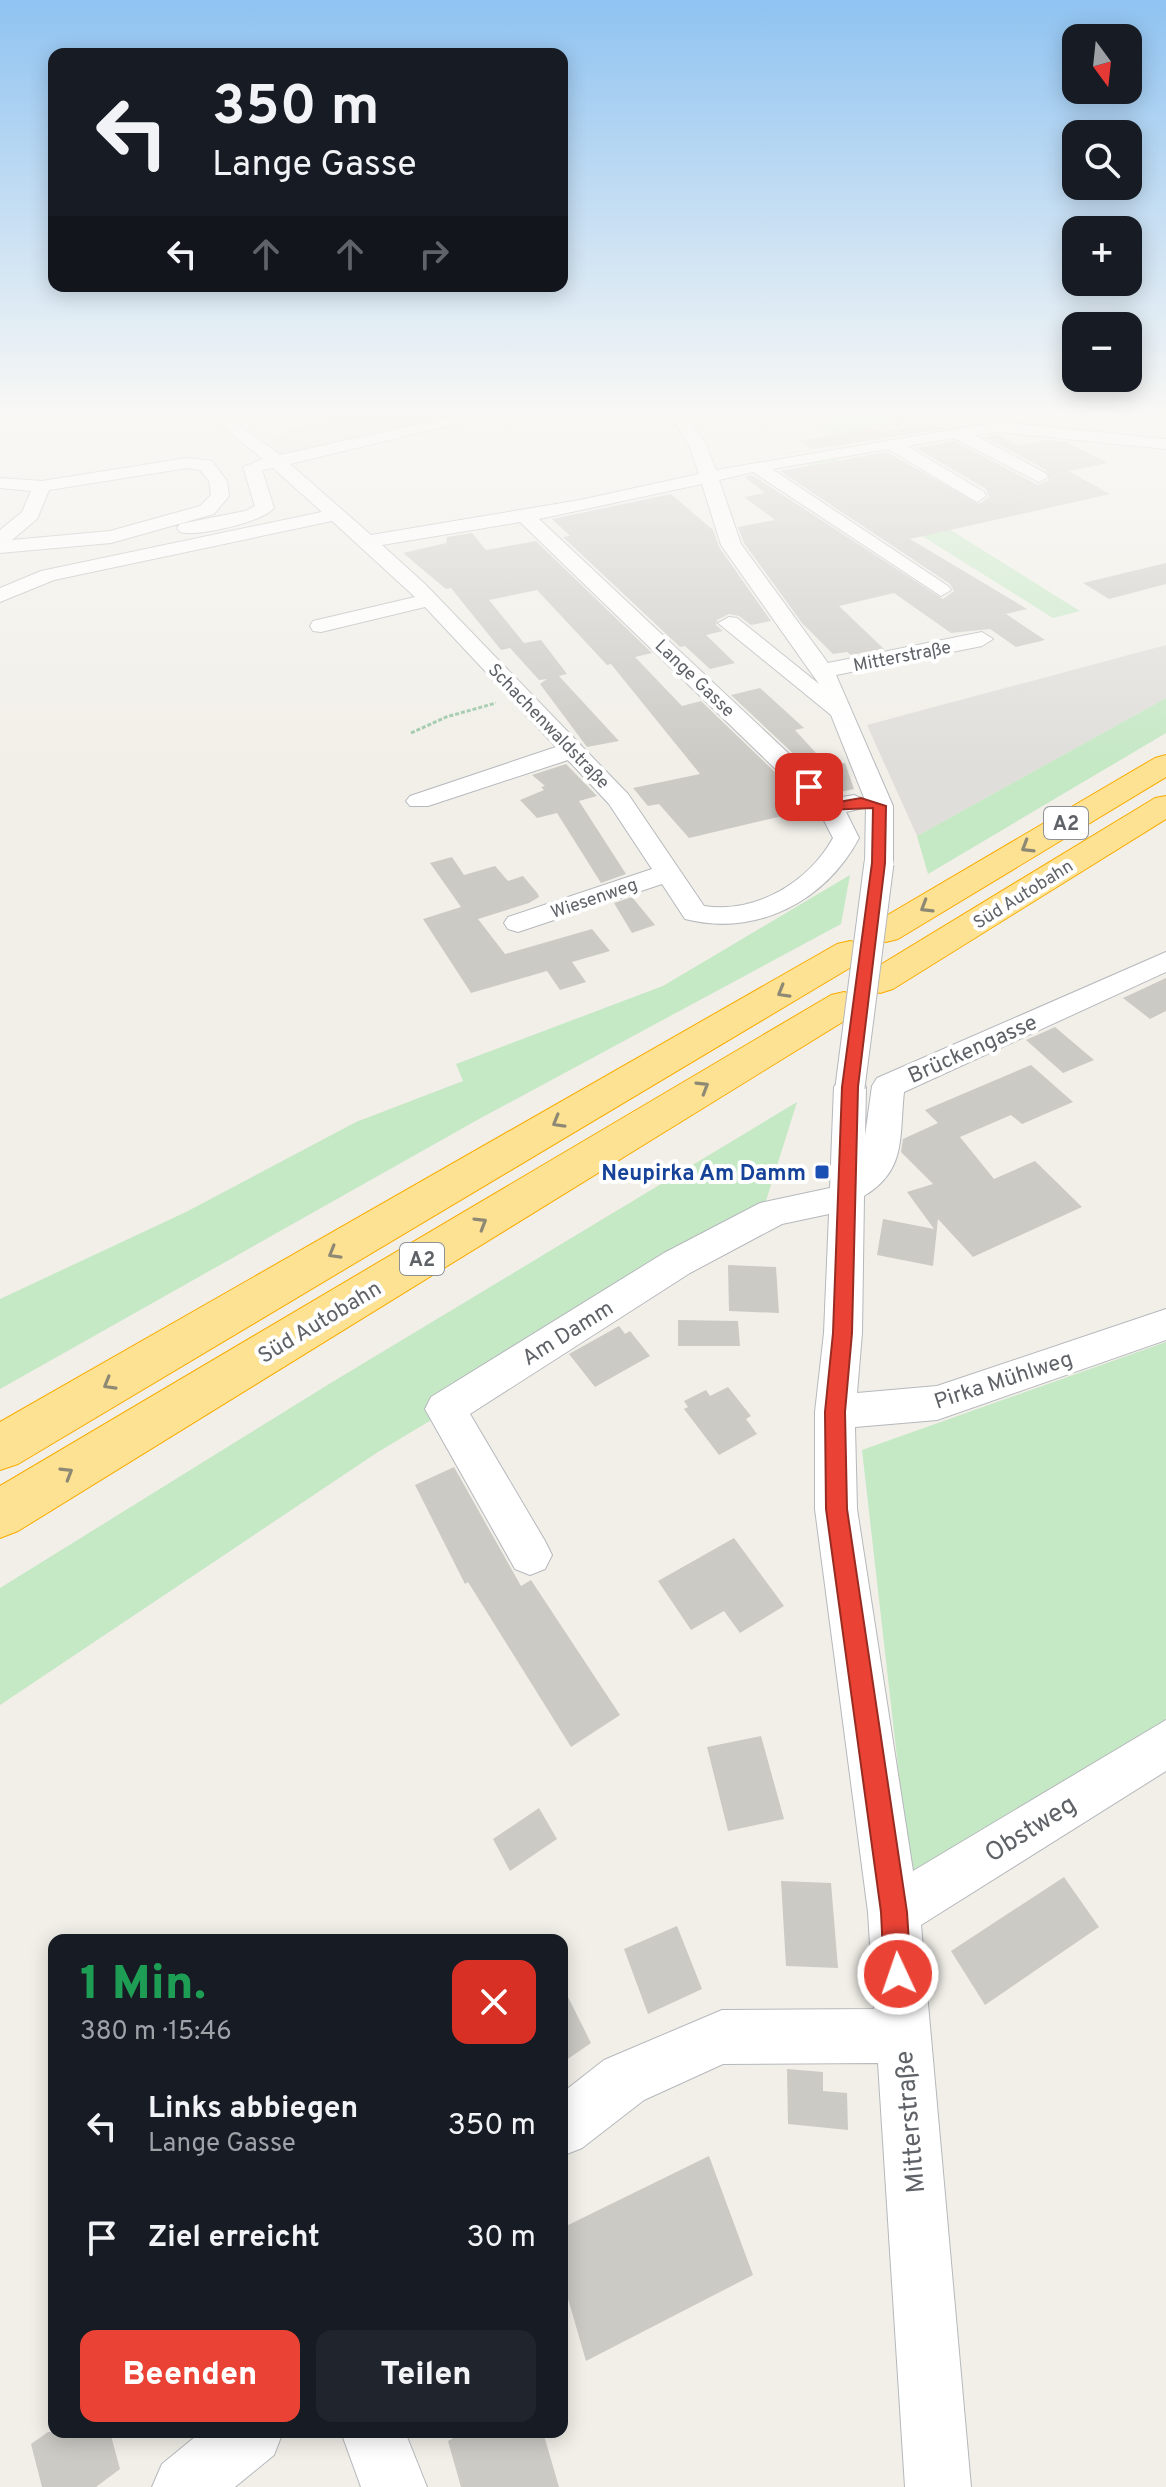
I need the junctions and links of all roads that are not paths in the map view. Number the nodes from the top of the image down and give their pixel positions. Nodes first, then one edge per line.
1 (114, 531) edge
2 (132, 531) edge
3 (170, 531) edge
4 (258, 531) edge
5 (353, 531) edge
6 (429, 531) edge
7 (541, 531) edge
8 (724, 531) edge
9 (853, 531) edge
10 (111, 537) junction
11 (365, 542) junction
12 (1, 544) edge
13 (941, 590) dead end
14 (0, 596) edge
15 (429, 600) junction
16 (729, 623) dead end
17 (321, 626) dead end
18 (982, 639) dead end
19 (822, 671) junction
20 (841, 710) junction
21 (572, 750) junction
22 (1166, 764) edge
23 (419, 801) dead end
24 (1166, 805) edge
25 (880, 806) junction
26 (830, 807) junction
27 (669, 873) junction
28 (518, 923) dead end
29 (886, 931) dead end
30 (1166, 961) edge
31 (858, 979) junction
32 (846, 1195) junction
33 (1166, 1324) edge
34 (835, 1412) junction
35 (0, 1448) edge
36 (0, 1514) edge
37 (530, 1555) dead end
38 (1166, 1744) edge
39 (894, 1912) junction
40 (902, 2036) junction
41 (568, 2123) edge
42 (244, 2438) edge
43 (375, 2438) edge
44 (185, 2487) edge
45 (394, 2487) edge
46 (938, 2487) edge

1 - 10 street
2 - 10 street
3 - 10 street
4 - 14 street
5 - 11 street, Schachenwaldstraße
6 - 11 street
7 - 26 street, Lange Gasse
8 - 19 street, Mitterstraße
9 - 13 street
10 - 12 street
11 - 15 street, Schachenwaldstraße
15 - 17 street
15 - 21 street, Schachenwaldstraße
16 - 20 street
18 - 19 street, Mitterstraße
19 - 20 street, Mitterstraße
20 - 25 street, Mitterstraße
21 - 23 street
21 - 27 street, Schachenwaldstraße
22 -> 29 highway, Süd Autobahn / A2
24 - 31 highway, Süd Autobahn / A2
25 - 26 street
25 - 32 street, Mitterstraße, bridge
26 - 27 street, Schachenwaldstraße
27 - 28 street, Wiesenweg
30 - 32 street, Brückengasse
31 -> 35 highway, Süd Autobahn / A2
36 -> 31 highway, Süd Autobahn / A2
32 - 34 street, Mitterstraße
32 - 37 street, Am Damm
33 - 34 street, Pirka Mühlweg
34 - 39 street, Mitterstraße
38 - 39 street, Obstweg
39 - 40 street, Mitterstraße
40 - 41 street
40 - 46 street, Mitterstraße
42 - 44 street
43 - 45 street

